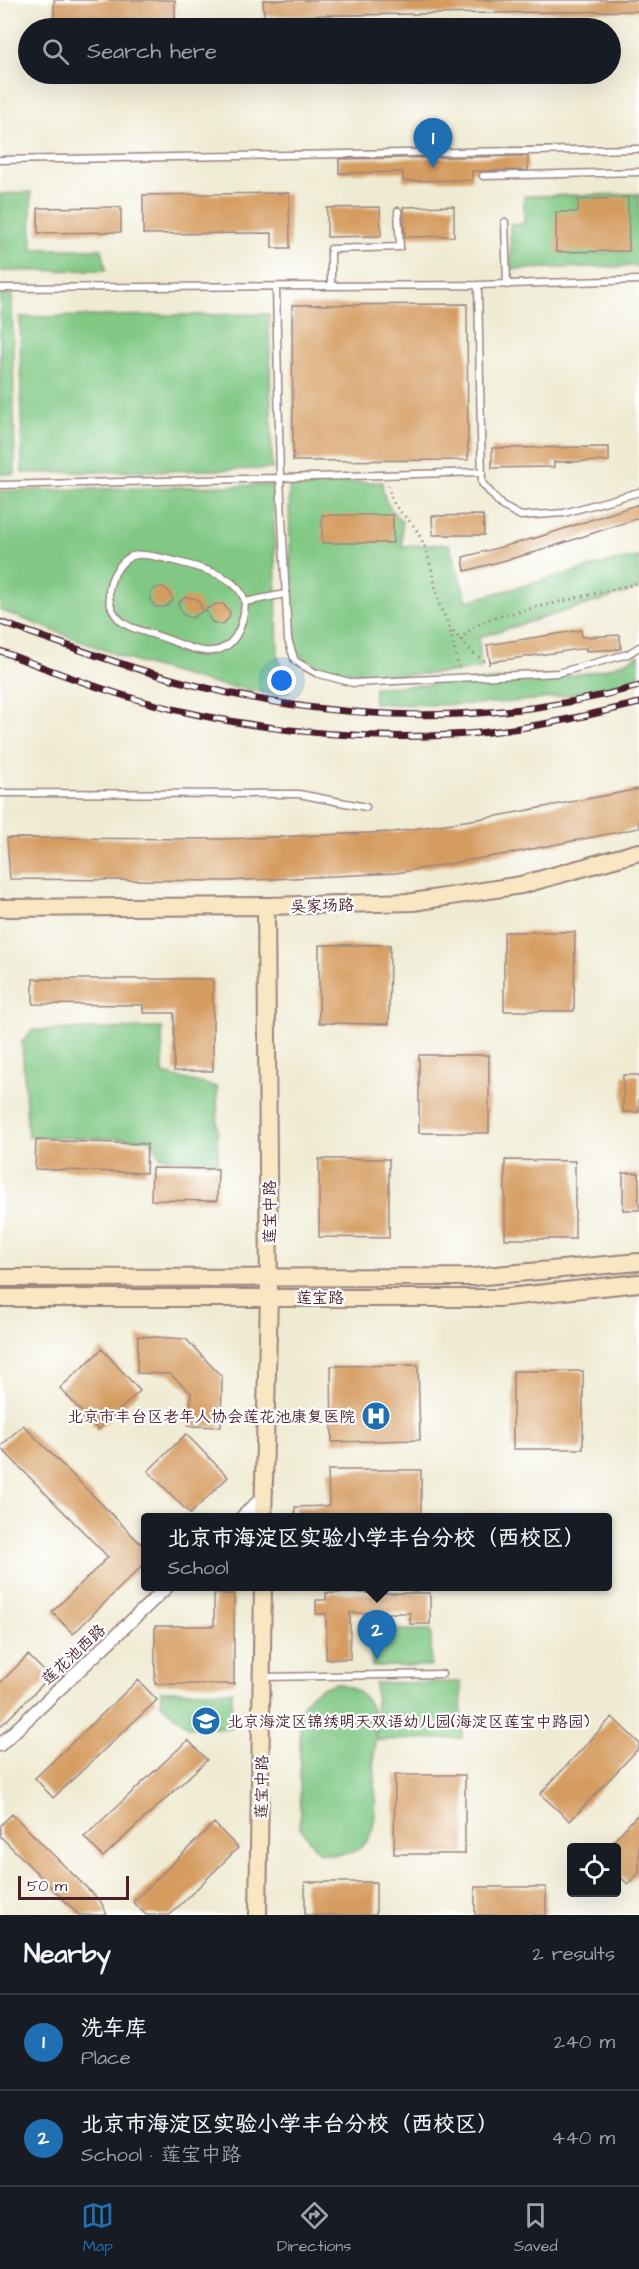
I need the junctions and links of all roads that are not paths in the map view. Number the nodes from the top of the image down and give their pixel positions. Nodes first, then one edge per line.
1 (639, 149) edge
2 (0, 160) edge
3 (639, 172) edge
4 (483, 176) dead end
5 (398, 211) dead end
6 (505, 222) dead end
7 (639, 280) edge
8 (478, 285) junction
9 (507, 285) junction
10 (276, 286) junction
11 (331, 286) junction
12 (0, 288) edge
13 (482, 472) junction
14 (280, 478) junction
15 (0, 485) edge
16 (639, 492) edge
17 (285, 594) junction
18 (245, 602) junction
19 (639, 647) edge
20 (0, 793) edge
21 (366, 807) dead end
22 (639, 852) edge
23 (266, 906) junction
24 (0, 908) edge
25 (639, 1262) edge
26 (269, 1276) junction
27 (0, 1278) edge
28 (639, 1283) edge
29 (269, 1297) junction
30 (0, 1298) edge
31 (263, 1497) junction
32 (246, 1513) edge
33 (263, 1513) edge
34 (164, 1591) edge
35 (263, 1591) edge
36 (442, 1674) dead end
37 (262, 1677) junction
38 (0, 1745) edge
39 (258, 1915) edge

1 - 2 lane
3 - 4 lane
5 - 11 lane
6 - 9 lane
7 - 9 lane
8 - 9 lane
8 - 11 lane
8 - 13 lane
10 - 11 lane
10 - 12 lane
10 - 14 lane
13 - 14 lane
13 - 16 lane
14 - 15 lane
14 - 17 lane
17 - 18 lane
17 - 19 lane
18 - 18 lane
20 - 21 lane
22 - 23 street, 吴家场路
23 - 24 street, 吴家场路
23 - 26 street, 莲宝中路
25 - 26 street, 莲宝路
26 - 27 street, 莲宝路
26 - 29 street, 莲宝中路
28 - 29 street, 莲宝路
29 - 30 street, 莲宝路
29 - 31 street, 莲宝中路
31 - 32 street
31 - 33 street, 莲宝中路
34 - 38 street, 莲花池西路
35 - 37 street, 莲宝中路
36 - 37 lane
37 - 39 street, 莲宝中路

